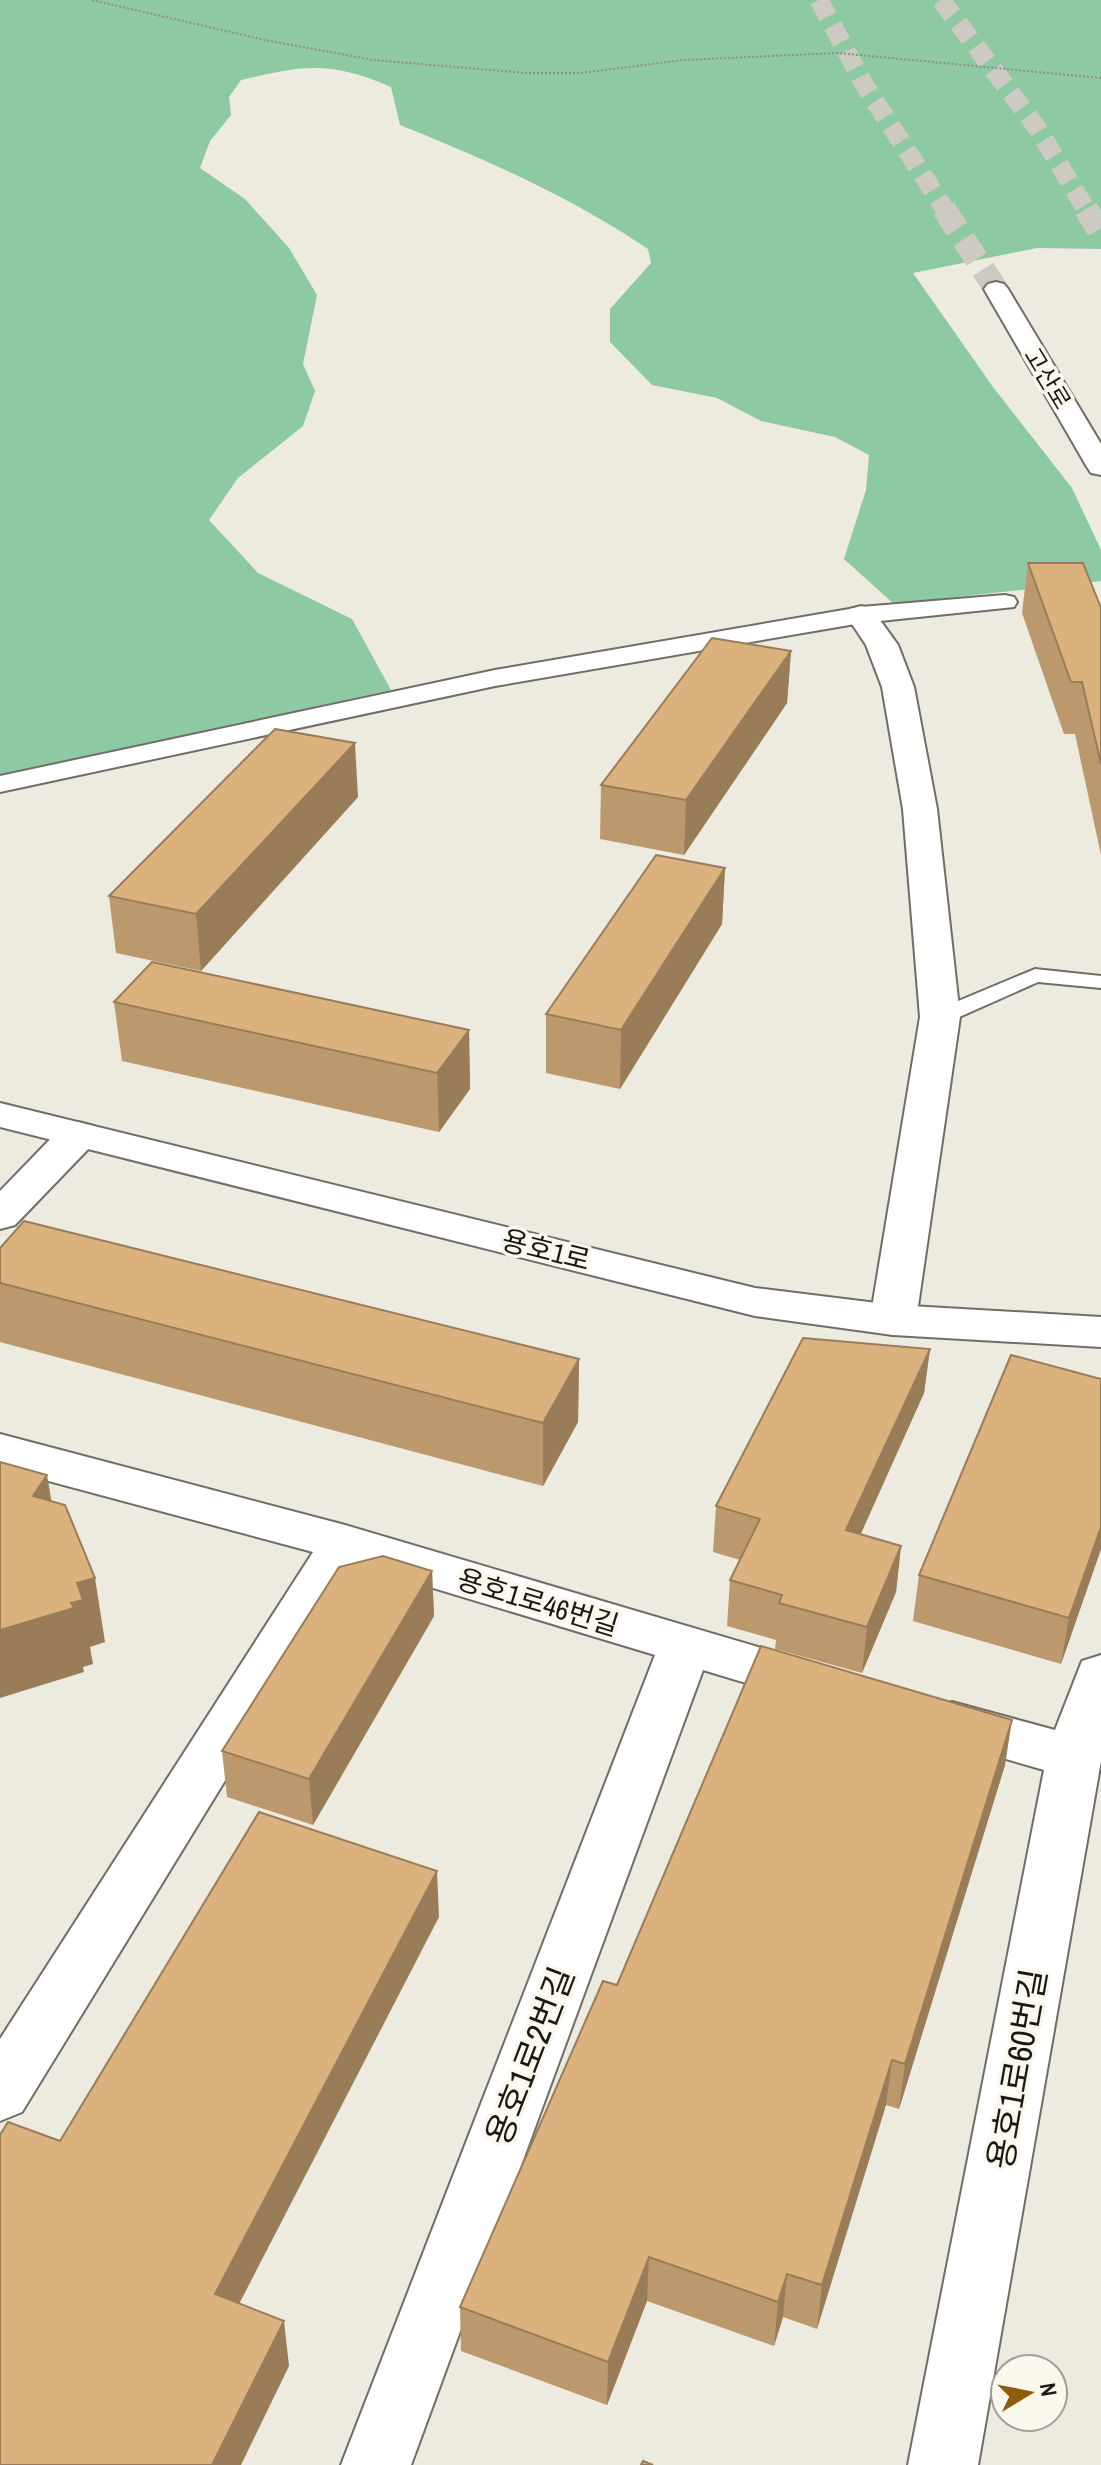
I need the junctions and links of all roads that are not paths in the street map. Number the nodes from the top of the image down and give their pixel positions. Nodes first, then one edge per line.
1 (996, 289) tunnel mouth
2 (1101, 467) edge
3 (1005, 602) dead end
4 (861, 615) junction
5 (0, 784) edge
6 (1101, 982) edge
7 (940, 1017) junction
8 (0, 1115) edge
9 (78, 1135) junction
10 (0, 1216) edge
11 (893, 1320) junction
12 (1101, 1332) edge
13 (0, 1451) edge
14 (345, 1543) junction
15 (685, 1647) junction
16 (1101, 1675) edge
17 (849, 1694) edge
18 (909, 1711) edge
19 (1074, 1757) junction
20 (0, 2093) edge
21 (376, 2465) edge
22 (943, 2465) edge

1 - 2 street, 고산로
3 - 4 street
4 - 5 street
4 - 7 street
6 - 7 lane
7 - 11 street
8 - 9 street, 용호1로
9 - 10 street
9 - 11 street, 용호1로
11 - 12 street, 용호1로
13 - 14 street, 용호1로46번길
14 - 15 street, 용호1로46번길
14 - 20 street
15 - 17 street, 용호1로46번길
15 - 21 street, 용호1로2번길
16 - 19 street, 용호1로60번길
18 - 19 street
19 - 22 street, 용호1로60번길

